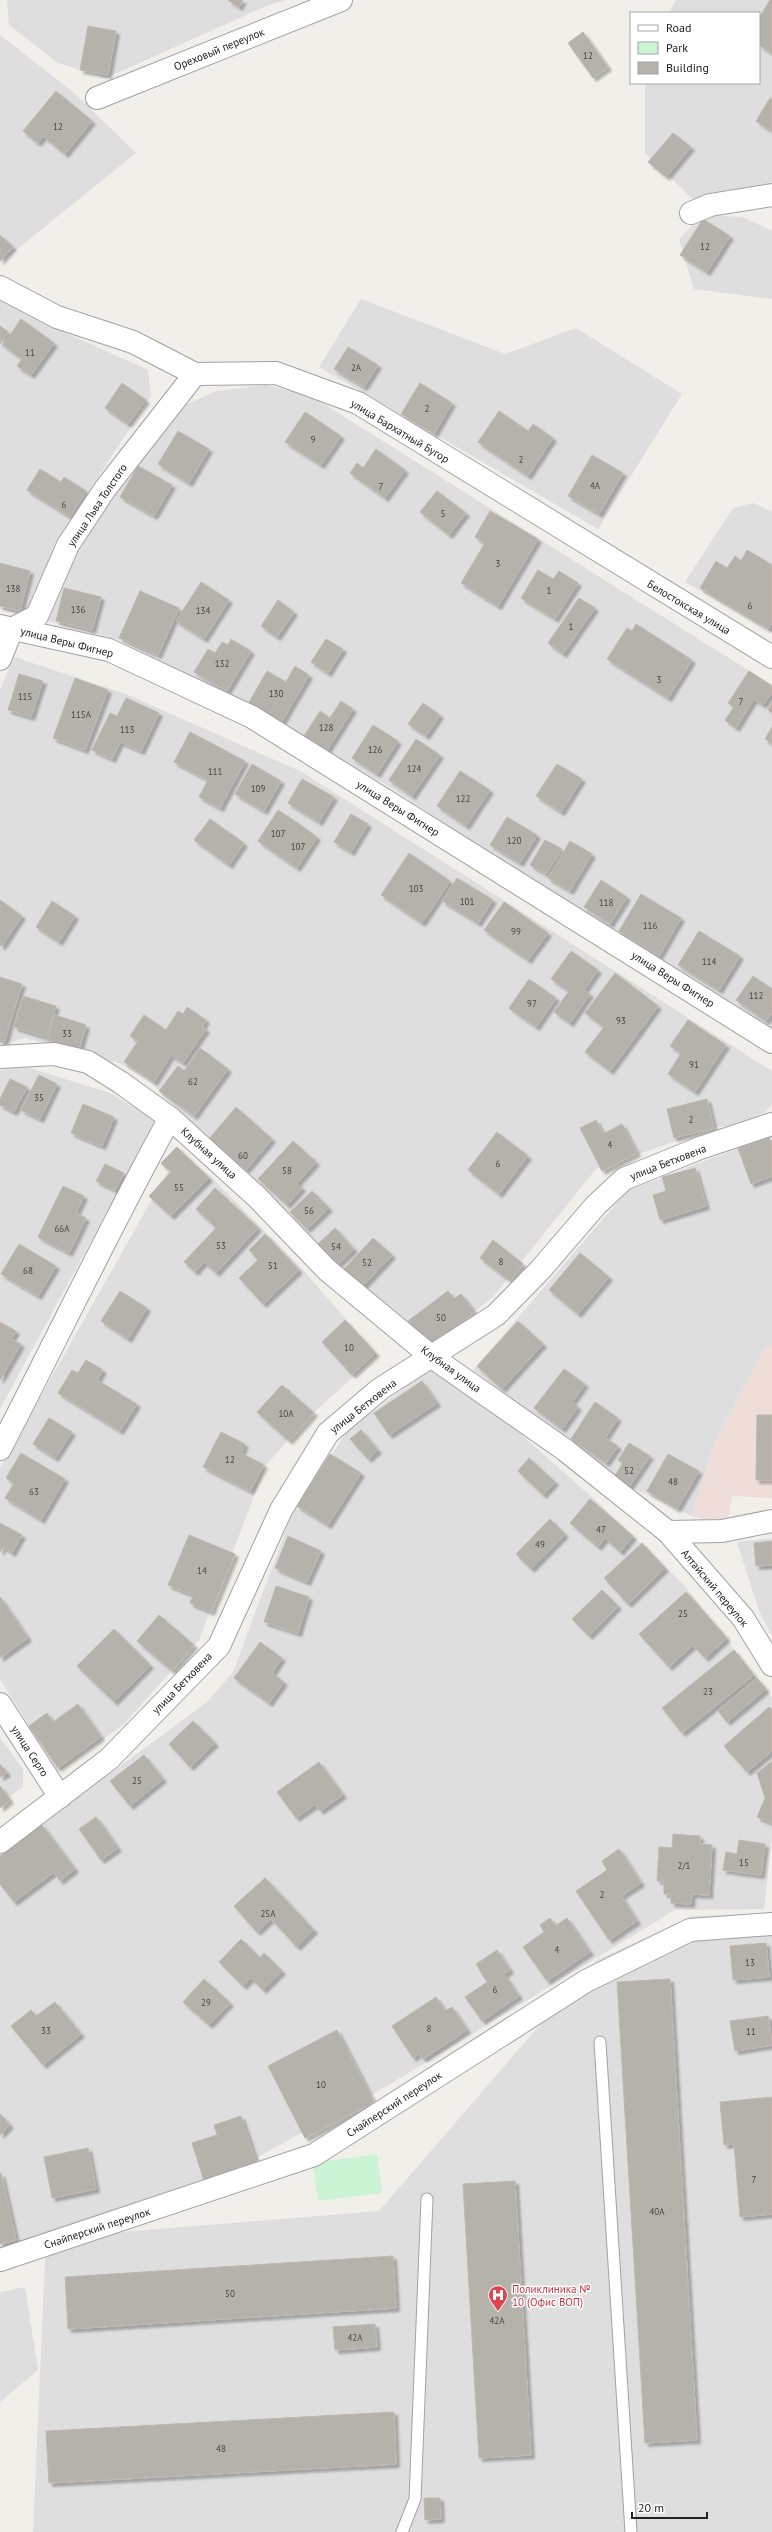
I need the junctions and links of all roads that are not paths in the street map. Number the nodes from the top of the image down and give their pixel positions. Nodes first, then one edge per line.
1 (341, 0) edge
2 (97, 98) dead end
3 (772, 195) edge
4 (691, 213) dead end
5 (0, 287) edge
6 (195, 374) junction
7 (605, 557) joint
8 (6, 627) edge
9 (772, 657) edge
10 (0, 659) edge
11 (772, 1042) edge
12 (0, 1057) edge
13 (170, 1118) junction
14 (772, 1124) edge
15 (432, 1357) junction
16 (0, 1449) edge
17 (772, 1521) edge
18 (668, 1532) junction
19 (772, 1665) edge
20 (0, 1704) edge
21 (60, 1797) junction
22 (0, 1842) edge
23 (772, 1924) edge
24 (600, 2042) dead end
25 (427, 2199) dead end
26 (0, 2260) edge
27 (402, 2532) edge
28 (631, 2532) edge

1 - 2 street, Ореховый переулок
3 - 4 street
5 - 6 street, улица Бархатный Бугор
6 - 7 street, улица Бархатный Бугор
6 - 8 street, улица Льва Толстого
7 - 9 street, Белостокская улица
8 - 10 street
8 - 11 street, улица Веры Фигнер
12 - 13 street, Клубная улица
13 - 15 street, Клубная улица
13 - 16 street, Клубная улица
14 - 15 street, улица Бетховена
15 - 18 street, Клубная улица
15 - 21 street, улица Бетховена
17 - 18 street
18 - 19 street, Алтайский переулок
20 - 21 street, улица Серго
21 - 22 street, улица Бетховена
23 - 26 street, Снайперский переулок
24 - 28 lane
25 - 27 lane

